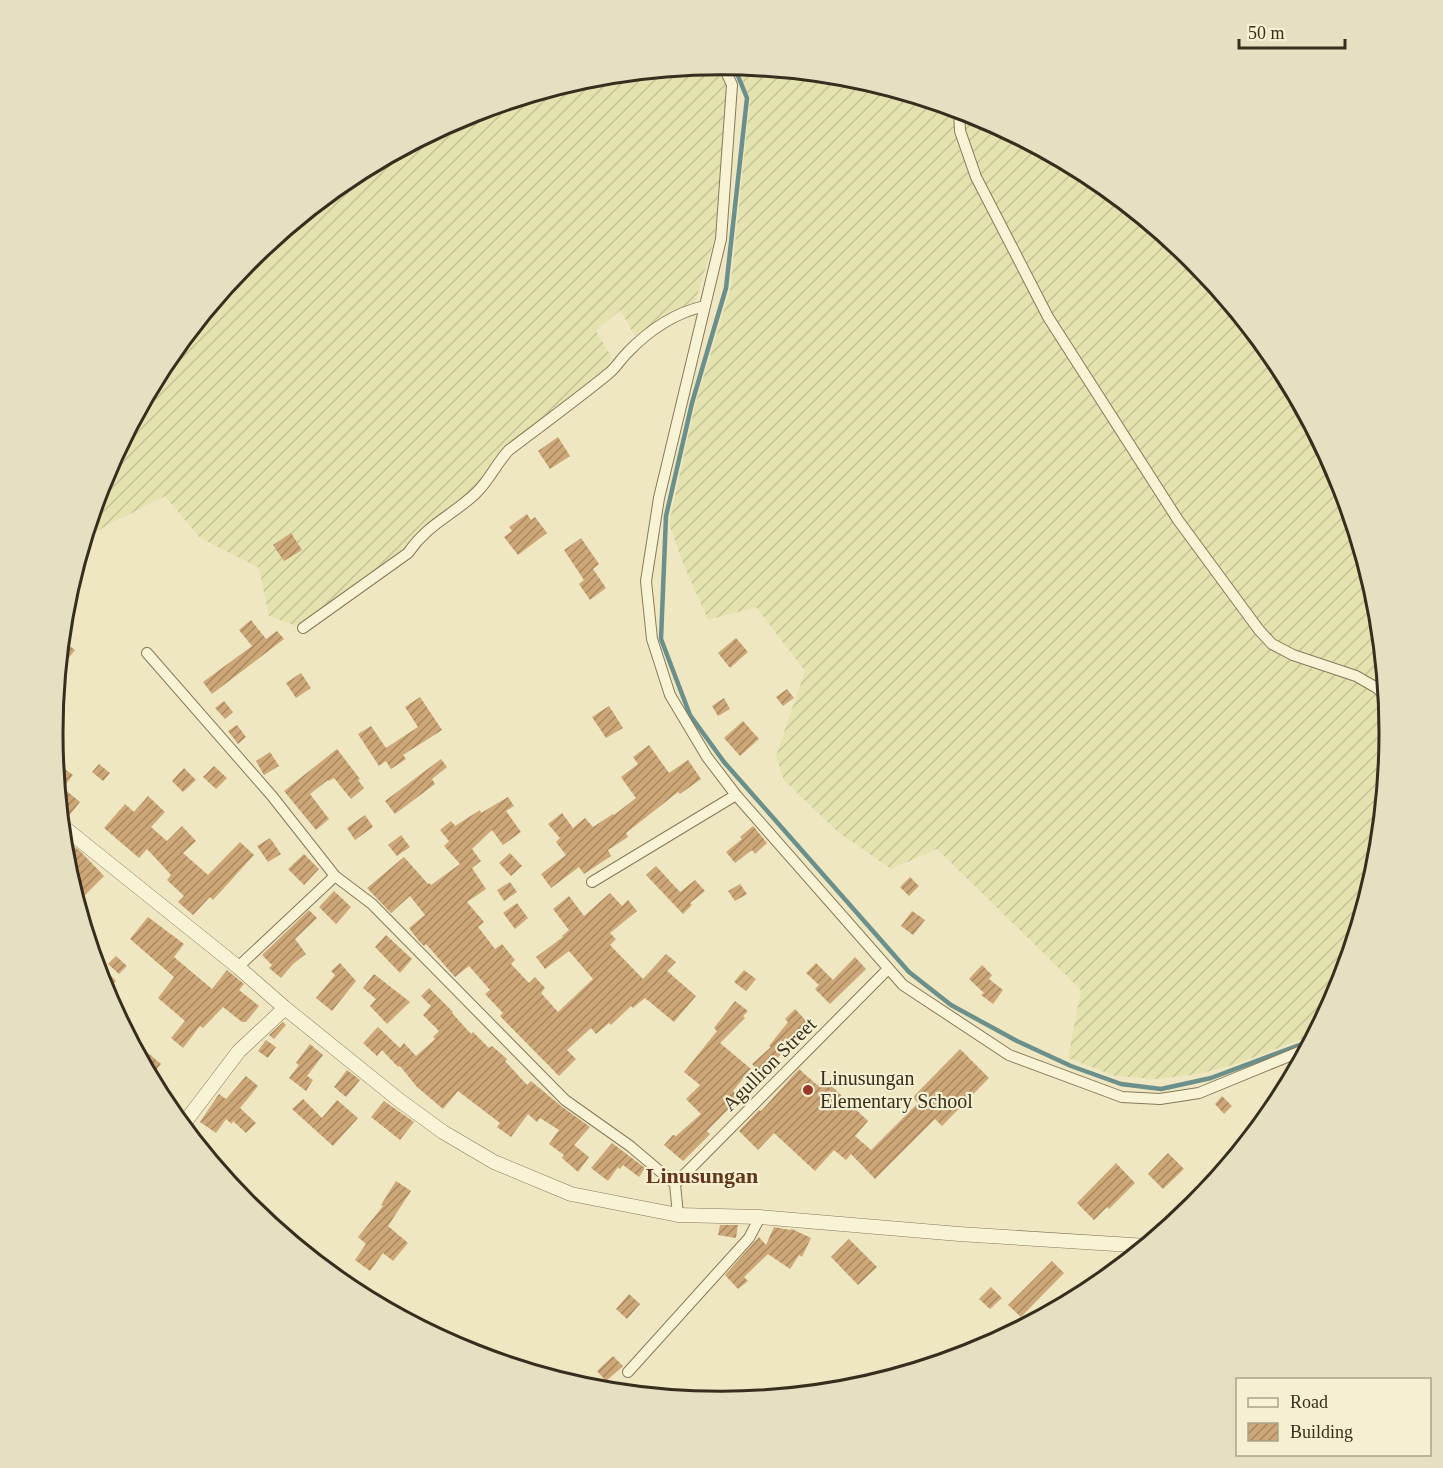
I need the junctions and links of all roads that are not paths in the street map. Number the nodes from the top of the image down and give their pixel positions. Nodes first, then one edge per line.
1 (728, 75) edge
2 (959, 121) edge
3 (705, 306) junction
4 (303, 628) dead end
5 (147, 653) dead end
6 (1379, 690) edge
7 (736, 795) junction
8 (71, 832) edge
9 (335, 876) junction
10 (592, 882) dead end
11 (238, 967) junction
12 (888, 969) junction
13 (285, 1008) junction
14 (1297, 1053) edge
15 (187, 1119) edge
16 (675, 1184) junction
17 (678, 1215) junction
18 (760, 1218) junction
19 (1136, 1245) edge
20 (627, 1372) dead end

1 - 3 street
2 - 6 street
3 - 4 street
3 - 7 street
5 - 9 street
7 - 10 street
7 - 12 street
8 - 11 street
9 - 11 street
9 - 16 street
11 - 13 street
12 - 14 street
12 - 16 street, Agullion Street
13 - 15 street
13 - 17 street
16 - 17 street
17 - 18 street
18 - 19 street
18 - 20 street

